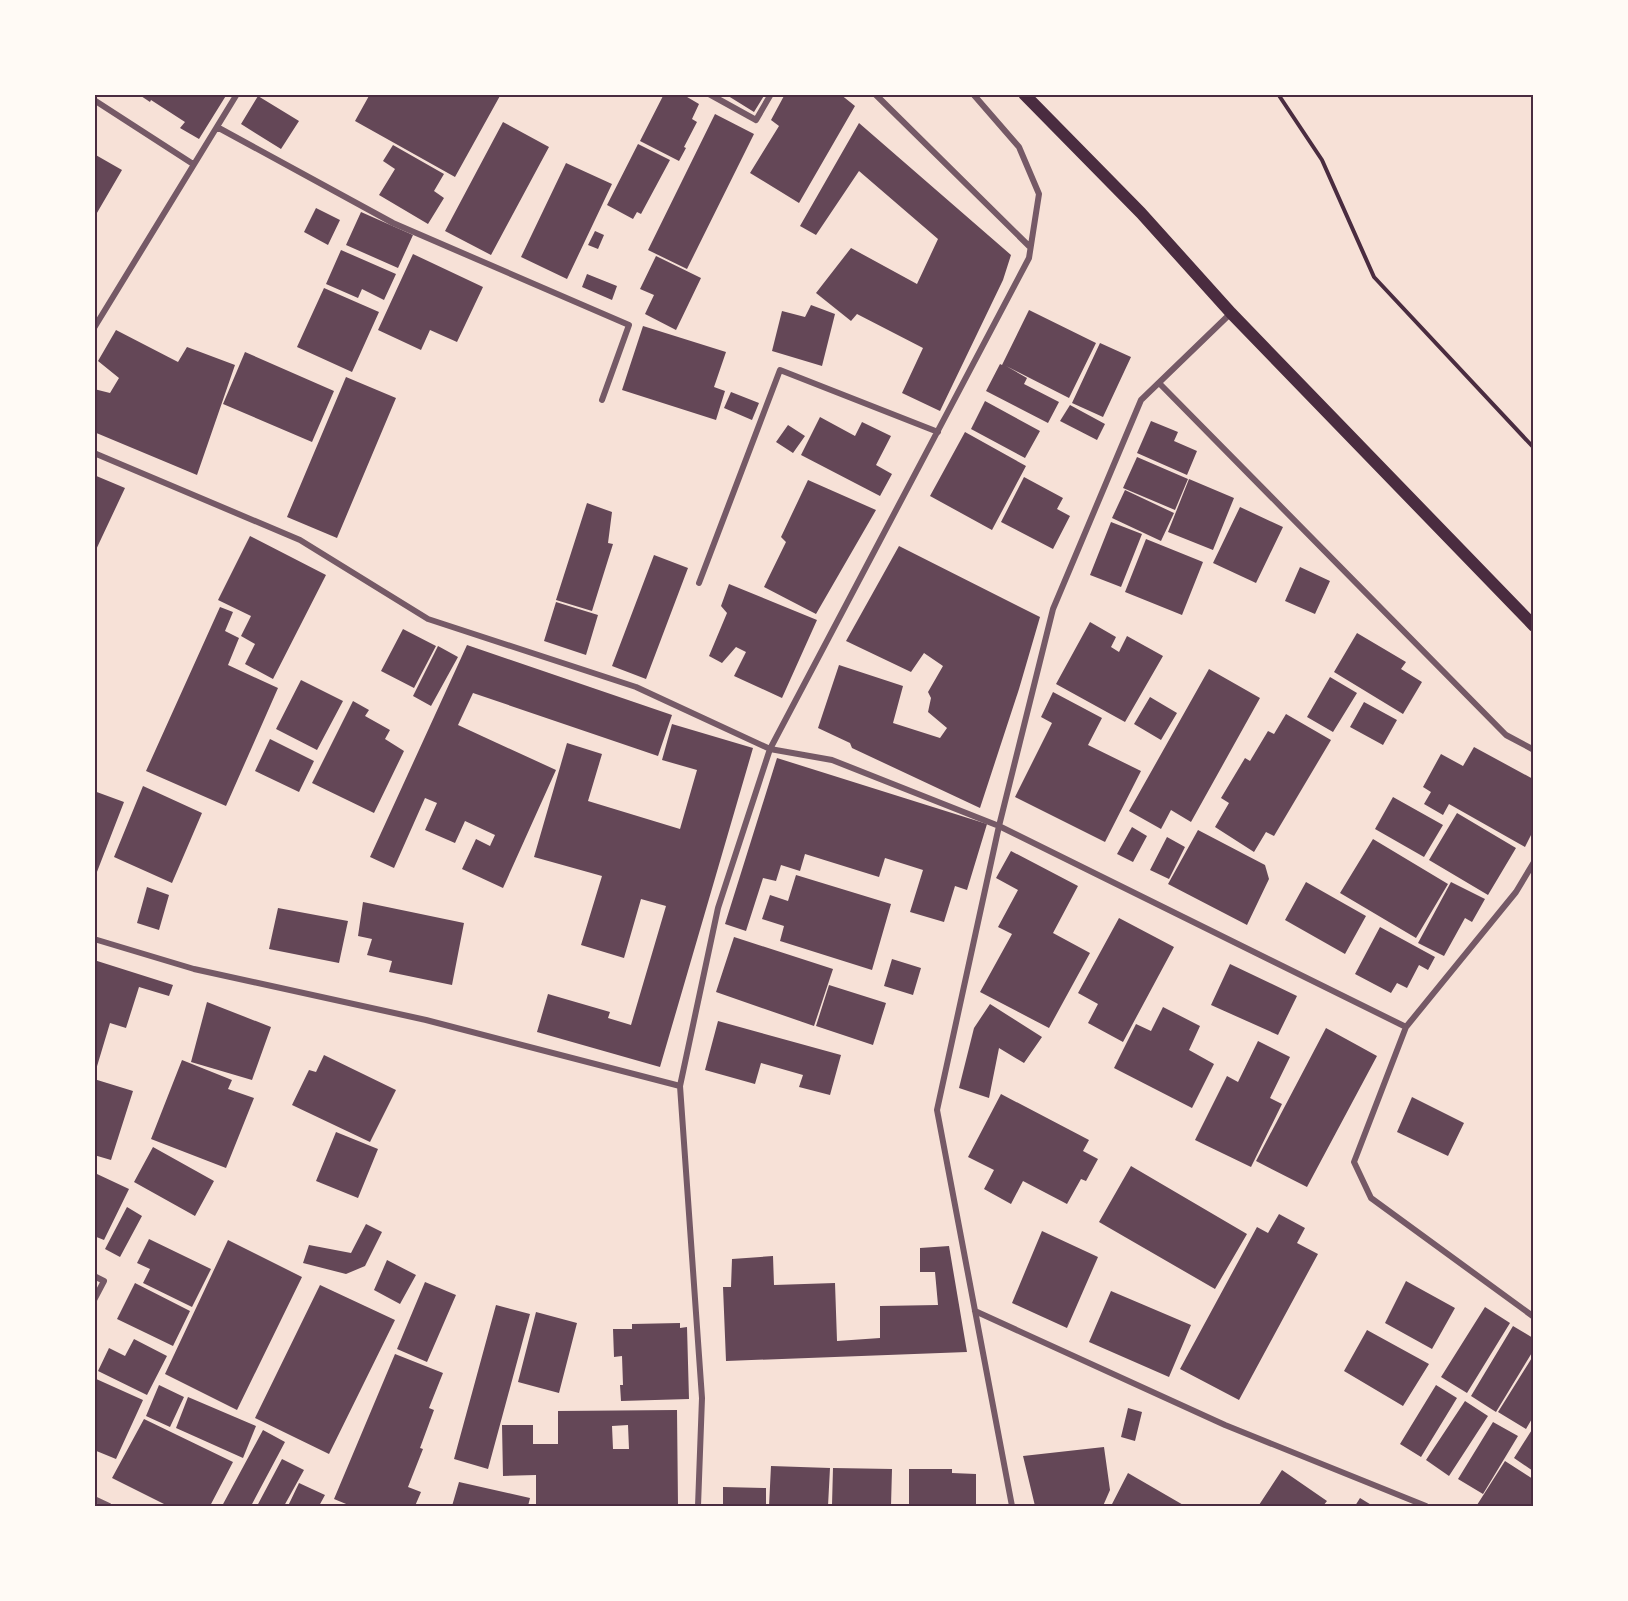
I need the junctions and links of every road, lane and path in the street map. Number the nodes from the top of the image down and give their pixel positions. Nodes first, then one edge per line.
1 (237, 94) edge
2 (709, 94) edge
3 (771, 94) edge
4 (875, 94) edge
5 (973, 94) edge
6 (1024, 94) edge
7 (1278, 94) edge
8 (94, 100) edge
9 (217, 127) junction
10 (193, 164) junction
11 (1030, 247) junction
12 (1231, 313) junction
13 (94, 328) edge
14 (1160, 383) junction
15 (602, 400) dead end
16 (938, 432) junction
17 (1533, 448) edge
18 (94, 453) edge
19 (699, 583) dead end
20 (1533, 626) edge
21 (770, 749) junction
22 (1533, 750) edge
23 (999, 826) junction
24 (1533, 862) edge
25 (94, 939) edge
26 (1406, 1027) junction
27 (680, 1086) junction
28 (94, 1276) edge
29 (94, 1300) edge
30 (975, 1311) junction
31 (1533, 1317) edge
32 (94, 1499) edge
33 (109, 1506) edge
34 (698, 1506) edge
35 (1012, 1506) edge
36 (1426, 1506) edge

1 - 9 street
2 - 3 street
4 - 11 street
5 - 11 street
6 - 12 main road
7 - 17 path
8 - 10 street
9 - 10 street
9 - 15 street
10 - 13 street
11 - 16 street
12 - 14 street
12 - 20 main road
14 - 22 street
14 - 23 street
16 - 19 street
16 - 21 street
18 - 21 street
21 - 23 street
21 - 27 street
23 - 26 street
23 - 30 street
24 - 26 street
25 - 27 street
26 - 31 street
27 - 34 street
28 - 29 street
30 - 35 street
30 - 36 street
32 - 33 street

